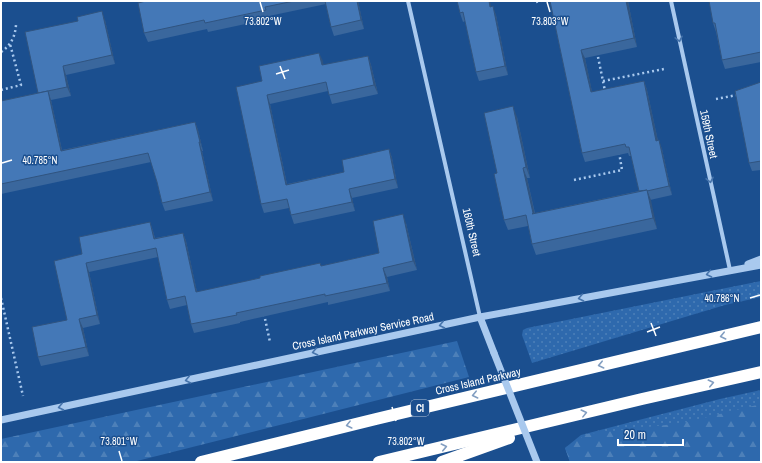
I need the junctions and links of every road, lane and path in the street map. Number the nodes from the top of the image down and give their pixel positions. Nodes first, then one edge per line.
1 (408, 1) edge
2 (541, 1) edge
3 (671, 1) edge
4 (536, 2) dead end
5 (16, 25) dead end
6 (10, 44) junction
7 (596, 45) edge
8 (1, 52) edge
9 (664, 69) dead end
10 (603, 81) junction
11 (1, 90) edge
12 (738, 94) edge
13 (606, 96) edge
14 (716, 99) dead end
15 (618, 148) edge
16 (574, 180) dead end
17 (761, 259) edge
18 (761, 265) edge
19 (730, 270) junction
20 (1, 298) edge
21 (262, 308) edge
22 (480, 317) junction
23 (761, 328) edge
24 (270, 342) dead end
25 (761, 372) edge
26 (23, 396) dead end
27 (568, 417) junction
28 (1, 420) edge
29 (201, 462) edge
30 (379, 462) edge
31 (442, 462) edge
32 (537, 462) edge

1 - 22 street, 160th Street
2 - 4 path
3 -> 19 street, 159th Street
5 - 6 path
6 - 8 path
6 - 11 path
7 - 10 path
9 - 10 path
10 - 13 path
12 - 14 path
15 - 16 path
17 - 19 street, Cross Island Parkway Service Road
18 - 19 street, Cross Island Parkway Service Road
19 -> 22 street, Cross Island Parkway Service Road
20 - 26 path
21 - 24 path
22 -> 28 street, Cross Island Parkway Service Road
22 - 32 street, 160th Street, bridge
23 -> 29 highway, Cross Island Parkway / CI
27 -> 25 highway
30 -> 27 highway
27 - 31 highway

